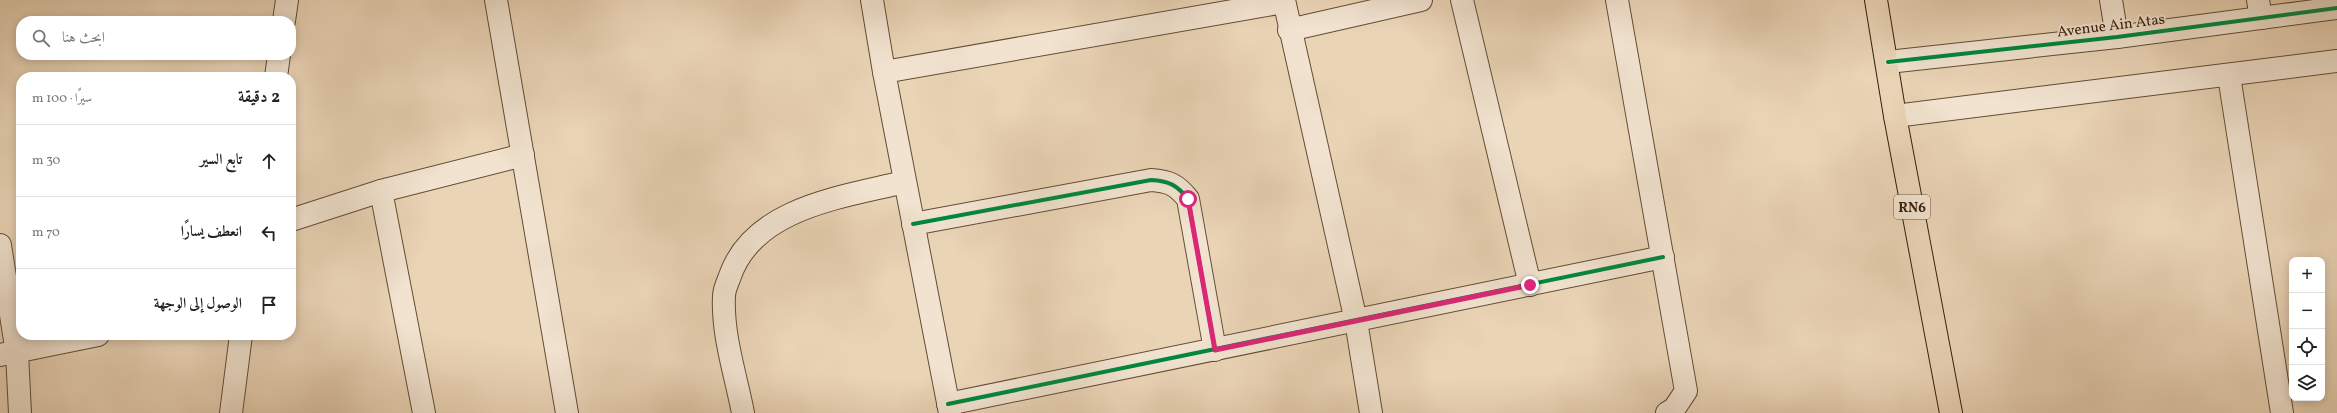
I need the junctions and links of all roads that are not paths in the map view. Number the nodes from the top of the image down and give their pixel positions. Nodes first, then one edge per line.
1 (287, 0) edge
2 (496, 0) edge
3 (872, 0) edge
4 (1421, 0) edge
5 (1462, 0) edge
6 (1617, 0) edge
7 (1876, 0) edge
8 (2111, 0) edge
9 (1284, 1) edge
10 (2337, 8) edge
11 (2260, 9) edge
12 (285, 16) edge
13 (1289, 30) junction
14 (2117, 37) junction
15 (278, 60) edge
16 (2337, 61) edge
17 (1888, 62) junction
18 (277, 72) edge
19 (884, 72) junction
20 (2229, 76) junction
21 (1895, 116) junction
22 (523, 155) junction
23 (904, 182) junction
24 (381, 191) junction
25 (296, 218) edge
26 (913, 224) junction
27 (0, 245) edge
28 (1663, 257) junction
29 (1530, 285) junction
30 (1356, 321) junction
31 (74, 340) edge
32 (240, 340) edge
33 (1215, 350) junction
34 (8, 354) edge
35 (949, 408) edge
36 (20, 413) edge
37 (231, 413) edge
38 (424, 413) edge
39 (567, 413) edge
40 (743, 413) edge
41 (1371, 413) edge
42 (1667, 413) edge
43 (1951, 413) edge
44 (2282, 413) edge

1 - 12 street
2 - 22 street
3 - 19 street
4 - 13 street
5 - 29 street
6 - 28 street
7 - 17 main road, RN6
8 - 14 street
9 - 13 street
9 - 19 street
10 - 11 street, Avenue Ain Atas
11 - 14 street, Avenue Ain Atas
13 - 30 street
14 - 17 street, Avenue Ain Atas
15 - 18 street
16 - 20 street
17 - 21 main road, RN6
19 - 23 street
20 - 21 street
20 - 44 street
21 - 43 main road, RN6
22 - 24 street
22 - 39 street
23 - 26 street
23 - 40 street
24 - 25 street
24 - 38 street
26 - 33 street
26 - 35 street
27 - 34 street
28 - 29 street
28 - 42 street
29 - 30 street
30 - 33 street
30 - 41 street
31 - 34 street
32 - 37 street
33 - 35 street
34 - 36 street

